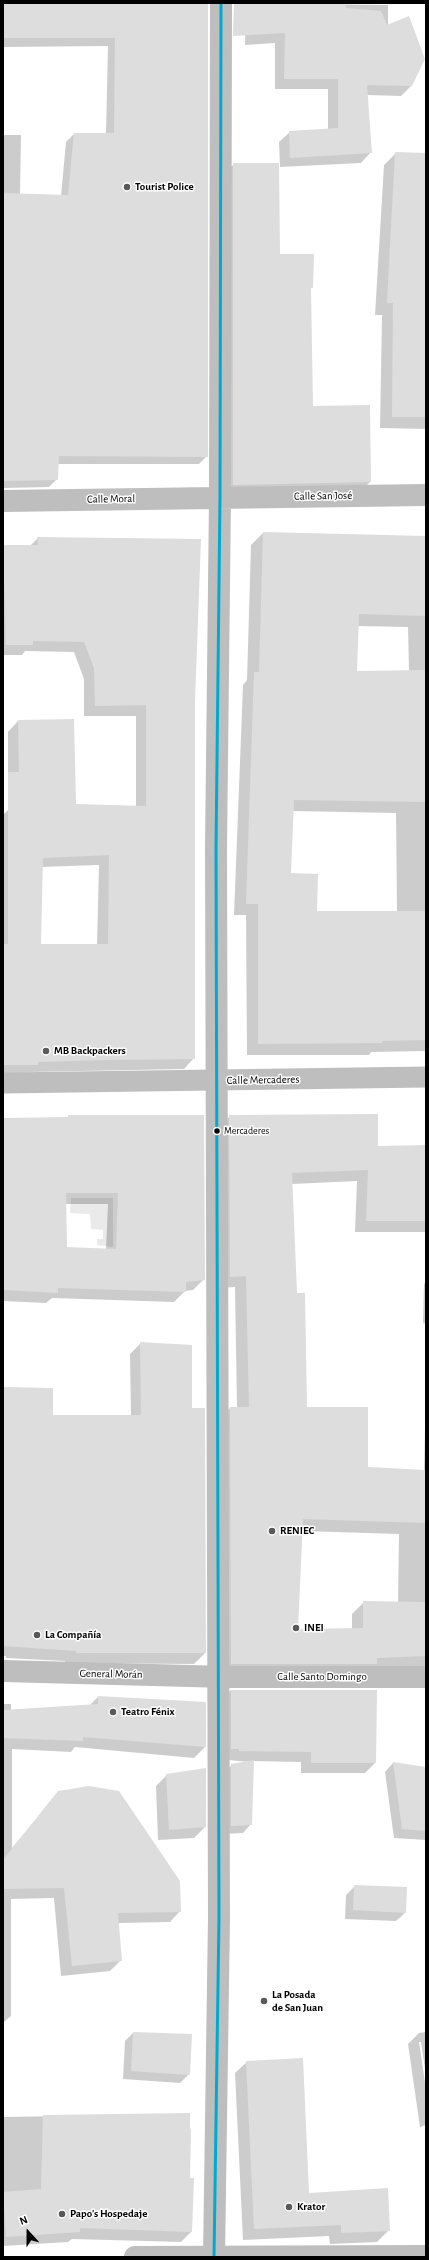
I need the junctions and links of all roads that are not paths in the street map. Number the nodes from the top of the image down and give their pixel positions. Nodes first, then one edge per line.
1 (220, 3) edge
2 (426, 495) edge
3 (220, 497) junction
4 (3, 501) edge
5 (426, 1077) edge
6 (218, 1081) junction
7 (3, 1083) edge
8 (3, 1671) edge
9 (219, 1676) junction
10 (426, 1677) edge
11 (426, 2256) edge
12 (134, 2257) edge
13 (214, 2257) edge

1 - 3 street
2 - 3 street, Calle San José
3 - 4 street, Calle Moral
3 - 6 street
5 - 6 street, Calle Mercaderes
6 - 7 street, Calle Mercaderes
6 - 9 street
8 - 9 street, General Morán
9 - 10 street, Calle Santo Domingo
9 - 13 street
11 - 13 street
12 - 13 street

